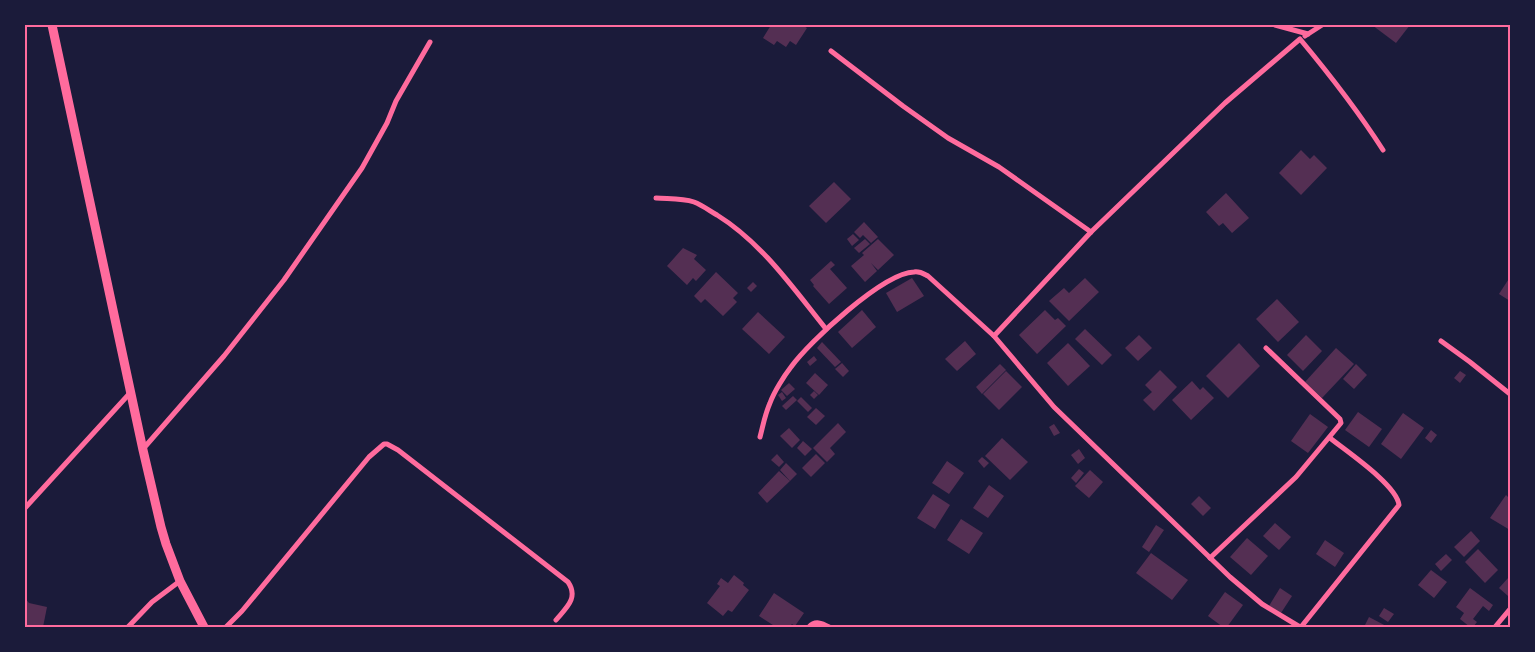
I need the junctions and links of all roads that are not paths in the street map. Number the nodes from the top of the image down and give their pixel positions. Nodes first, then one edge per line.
1 (52, 25) edge
2 (1275, 25) edge
3 (1322, 25) edge
4 (1308, 34) junction
5 (1300, 39) junction
6 (430, 42) dead end
7 (831, 51) dead end
8 (1384, 150) dead end
9 (656, 198) dead end
10 (1091, 232) junction
11 (826, 329) junction
12 (994, 336) junction
13 (1441, 341) dead end
14 (1266, 348) dead end
15 (131, 393) junction
16 (1510, 394) edge
17 (760, 437) dead end
18 (1330, 438) junction
19 (143, 450) junction
20 (25, 508) edge
21 (1210, 558) junction
22 (180, 581) junction
23 (1510, 609) edge
24 (556, 620) dead end
25 (128, 627) edge
26 (204, 627) edge
27 (226, 627) edge
28 (809, 627) edge
29 (829, 627) edge
30 (1301, 627) edge
31 (1495, 627) edge

1 - 15 main road
2 - 4 street
3 - 4 street
4 - 5 street
5 - 8 street
5 - 10 street
6 - 19 street
7 - 10 street
9 - 11 street
10 - 12 street
11 - 12 street
11 - 17 street
12 - 21 street
13 - 16 street
14 - 18 street
15 - 19 main road
15 - 20 street
18 - 21 street
18 - 30 street
19 - 22 main road
21 - 30 street
22 - 25 street
22 - 26 main road
23 - 31 street
24 - 27 street
28 - 29 street

